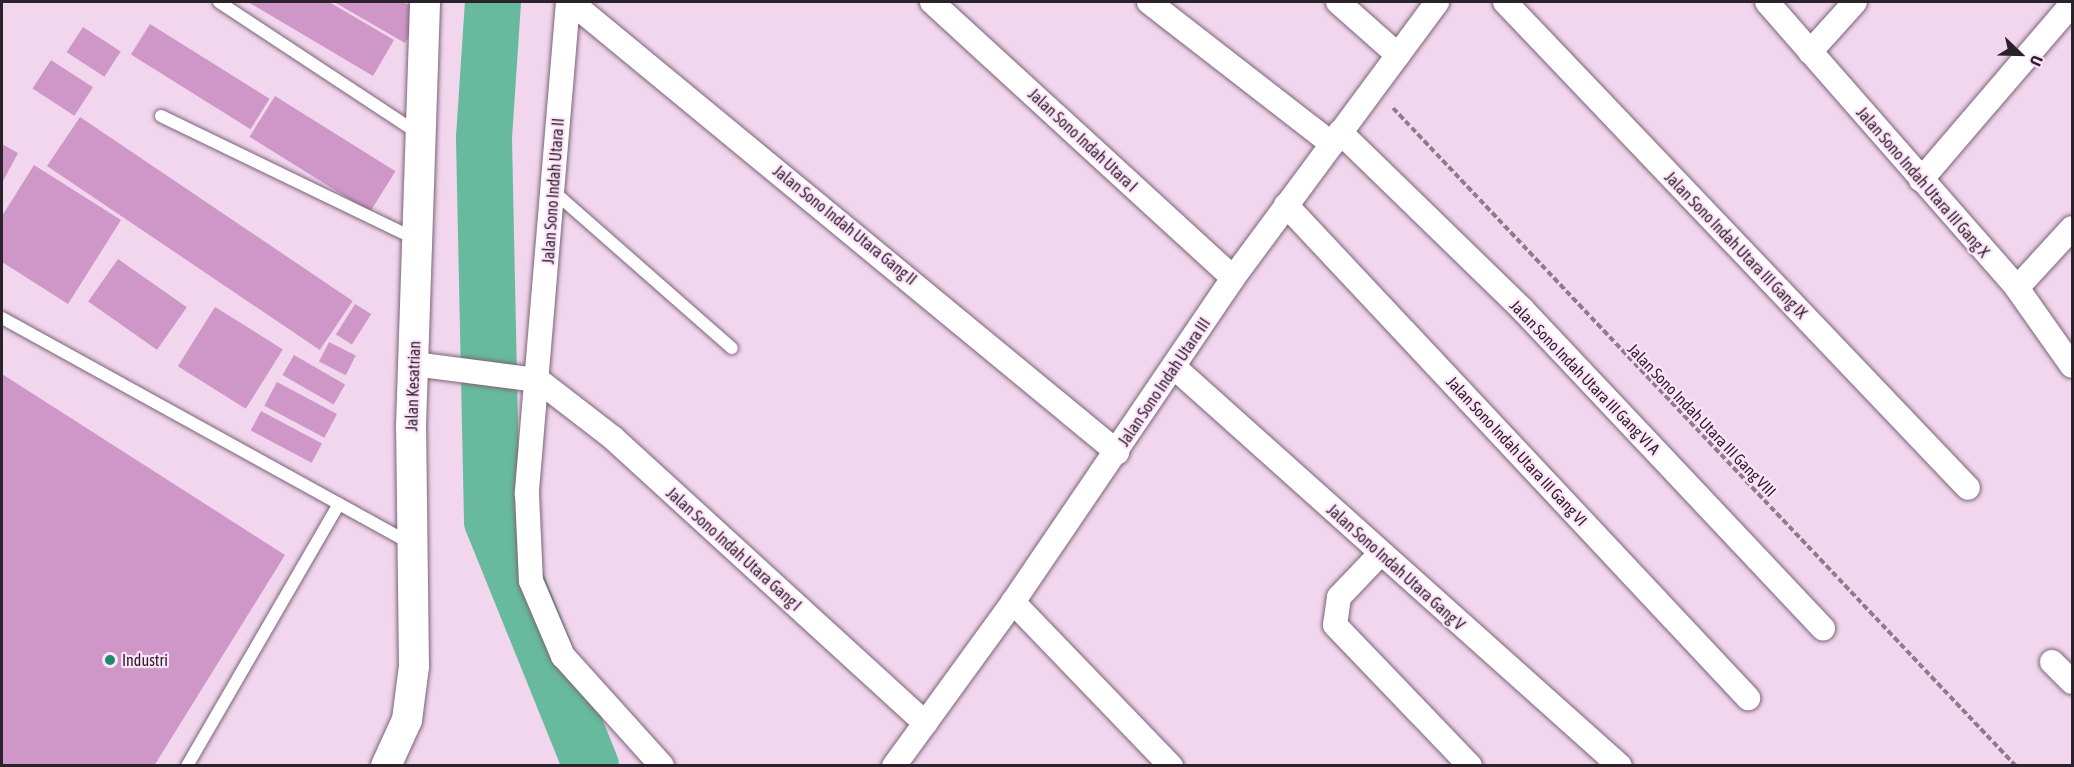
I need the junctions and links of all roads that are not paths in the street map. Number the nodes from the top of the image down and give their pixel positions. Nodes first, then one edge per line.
1 (219, 2) edge
2 (425, 2) edge
3 (570, 2) edge
4 (932, 2) edge
5 (1149, 2) edge
6 (1338, 2) edge
7 (1437, 2) edge
8 (1505, 2) edge
9 (1767, 2) edge
10 (1856, 2) edge
11 (2073, 4) edge
12 (1810, 52) junction
13 (1398, 55) junction
14 (161, 116) dead end
15 (419, 134) junction
16 (1336, 138) junction
17 (1921, 180) junction
18 (553, 191) junction
19 (1287, 205) junction
20 (2073, 228) edge
21 (418, 241) junction
22 (1233, 278) junction
23 (2017, 288) junction
24 (2, 318) edge
25 (732, 348) dead end
26 (427, 366) junction
27 (2073, 366) edge
28 (1173, 367) junction
29 (532, 379) junction
30 (1117, 452) junction
31 (1968, 488) dead end
32 (339, 504) junction
33 (412, 544) junction
34 (1380, 554) junction
35 (1013, 602) junction
36 (1823, 628) dead end
37 (2052, 662) dead end
38 (2073, 682) edge
39 (1748, 698) dead end
40 (925, 723) junction
41 (187, 765) edge
42 (386, 765) edge
43 (662, 765) edge
44 (894, 765) edge
45 (1171, 765) edge
46 (1470, 765) edge
47 (1620, 765) edge

1 - 15 lane
2 - 15 street, Jalan Kesatrian
3 - 18 street, Jalan Sono Indah Utara II
3 - 30 street, Jalan Sono Indah Utara Gang II
4 - 22 street, Jalan Sono Indah Utara I
5 - 16 street, Jalan Sono Indah Utara III Gang VI A
6 - 13 street
7 - 13 street, Jalan Sono Indah Utara III
8 - 31 street, Jalan Sono Indah Utara III Gang IX
9 - 12 street, Jalan Sono Indah Utara III Gang X
10 - 12 street
11 - 17 street
12 - 17 street, Jalan Sono Indah Utara III Gang X
13 - 16 street, Jalan Sono Indah Utara III
14 - 21 lane
15 - 21 street, Jalan Kesatrian
16 - 19 street, Jalan Sono Indah Utara III
16 - 36 street, Jalan Sono Indah Utara III Gang VI A
17 - 23 street, Jalan Sono Indah Utara III Gang X
18 - 25 lane
18 - 29 street, Jalan Sono Indah Utara II
19 - 22 street, Jalan Sono Indah Utara III
19 - 39 street, Jalan Sono Indah Utara III Gang VI
20 - 23 street
21 - 26 street, Jalan Kesatrian
22 - 28 street, Jalan Sono Indah Utara III
23 - 27 street, Jalan Sono Indah Utara III Gang X
24 - 32 lane
26 - 29 street
26 - 33 street, Jalan Kesatrian
28 - 30 street, Jalan Sono Indah Utara III
28 - 34 street, Jalan Sono Indah Utara Gang V
29 - 40 street, Jalan Sono Indah Utara Gang I
29 - 43 street, Jalan Sono Indah Utara II
30 - 35 street, Jalan Sono Indah Utara III
32 - 33 lane
32 - 41 lane
33 - 42 street, Jalan Kesatrian
34 - 46 street
34 - 47 street, Jalan Sono Indah Utara Gang V
35 - 40 street, Jalan Sono Indah Utara III
35 - 45 street
37 - 38 street
40 - 44 street, Jalan Sono Indah Utara III

